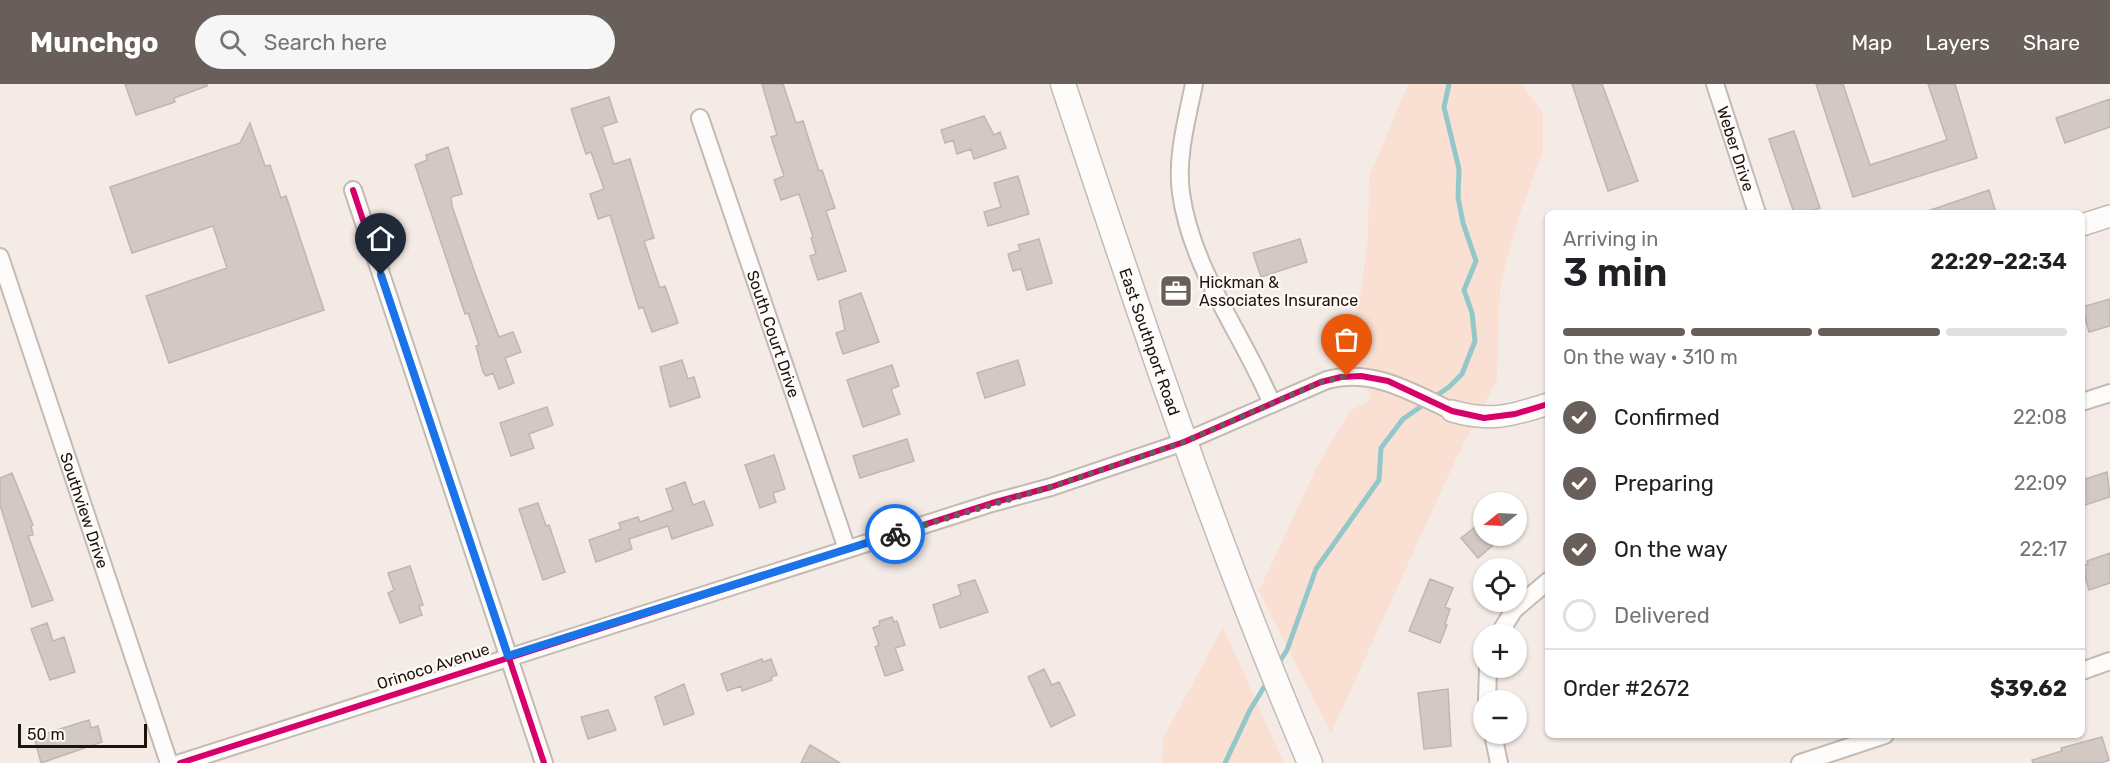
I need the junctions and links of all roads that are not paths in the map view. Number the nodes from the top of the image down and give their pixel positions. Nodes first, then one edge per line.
1 (1064, 84) edge
2 (1194, 84) edge
3 (1715, 84) edge
4 (700, 118) dead end
5 (353, 190) dead end
6 (1756, 210) edge
7 (2110, 216) edge
8 (2085, 224) edge
9 (0, 257) edge
10 (2110, 393) edge
11 (2085, 401) edge
12 (1272, 404) junction
13 (1545, 405) edge
14 (1452, 411) joint
15 (1184, 442) junction
16 (848, 549) junction
17 (1545, 584) edge
18 (1505, 624) edge
19 (508, 656) junction
20 (2110, 662) edge
21 (2085, 670) edge
22 (1876, 738) edge
23 (1495, 744) edge
24 (169, 763) edge
25 (180, 763) edge
26 (544, 763) edge
27 (1310, 763) edge
28 (1499, 763) edge
29 (1801, 763) edge

1 - 15 main road, East Southport Road
2 - 12 street
3 - 6 street, Weber Drive
4 - 16 street, South Court Drive
5 - 19 street
7 - 8 street
9 - 24 street, Southview Drive
10 - 11 street
12 - 14 street, Orinoco Avenue
12 - 15 street, Orinoco Avenue
13 - 14 street, Orinoco Avenue
15 - 16 street, Orinoco Avenue
15 - 27 main road, East Southport Road
16 - 19 street, Orinoco Avenue
17 - 18 street
19 - 25 street, Orinoco Avenue
19 - 26 street
20 - 21 street
22 - 29 street
23 - 28 street

